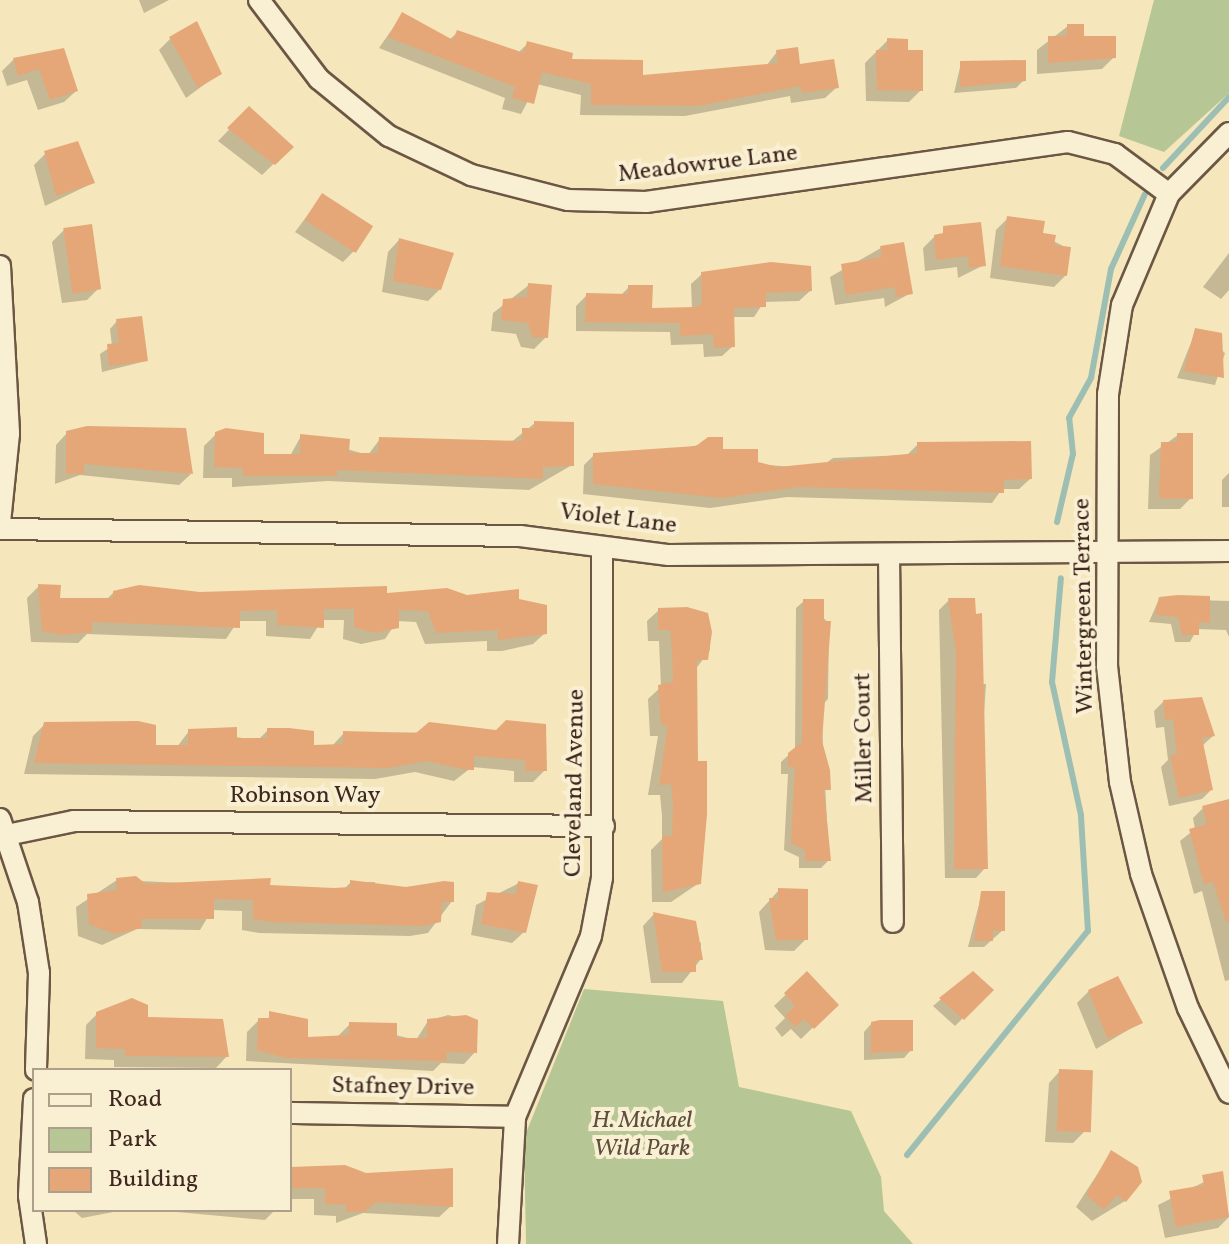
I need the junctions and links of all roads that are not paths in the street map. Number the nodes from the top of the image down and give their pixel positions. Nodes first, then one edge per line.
1 (259, 0) edge
2 (1229, 133) edge
3 (1169, 194) junction
4 (0, 266) edge
5 (0, 522) edge
6 (0, 529) edge
7 (602, 547) junction
8 (1108, 550) junction
9 (1229, 551) edge
10 (889, 554) junction
11 (604, 826) junction
12 (3, 827) edge
13 (893, 922) dead end
14 (36, 1068) edge
15 (1224, 1070) edge
16 (1229, 1093) edge
17 (292, 1113) edge
18 (515, 1117) junction
19 (32, 1144) edge
20 (36, 1244) edge
21 (508, 1244) edge

1 - 3 street, Meadowrue Lane
2 - 3 street, Wintergreen Terrace
3 - 8 street, Wintergreen Terrace
4 - 5 street
6 - 7 street, Violet Lane
7 - 10 street, Violet Lane
7 - 11 street, Cleveland Avenue
8 - 9 street, Violet Lane
8 - 10 street, Violet Lane
8 - 15 street, Wintergreen Terrace
10 - 13 street, Miller Court
11 - 12 street, Robinson Way
11 - 18 street, Cleveland Avenue
12 - 14 street
15 - 16 street, Wintergreen Terrace
17 - 18 street, Stafney Drive
18 - 21 street, Cleveland Avenue
19 - 20 street

